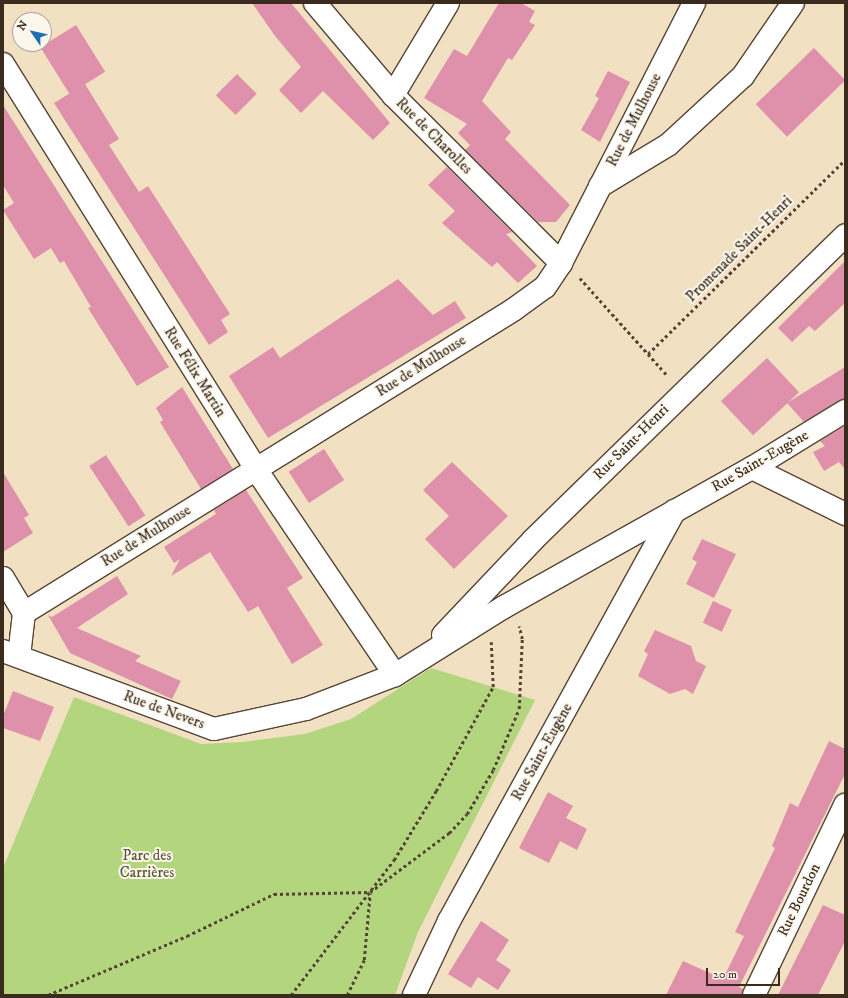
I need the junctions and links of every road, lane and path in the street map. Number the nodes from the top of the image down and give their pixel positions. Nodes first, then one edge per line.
1 (315, 3) edge
2 (448, 3) edge
3 (694, 3) edge
4 (793, 3) edge
5 (3, 64) edge
6 (393, 95) junction
7 (845, 160) edge
8 (600, 186) junction
9 (845, 235) edge
10 (562, 261) junction
11 (648, 354) junction
12 (682, 392) junction
13 (845, 411) edge
14 (255, 468) junction
15 (752, 468) junction
16 (674, 510) junction
17 (845, 514) edge
18 (3, 578) edge
19 (513, 602) junction
20 (24, 613) junction
21 (482, 621) junction
22 (11, 654) edge
23 (424, 656) junction
24 (395, 675) junction
25 (845, 805) edge
26 (370, 892) junction
27 (48, 995) edge
28 (291, 995) edge
29 (347, 995) edge
30 (414, 995) edge
31 (754, 995) edge

1 - 6 street, Rue de Charolles
2 - 6 street
3 - 8 street, Rue de Mulhouse
4 - 8 street
5 - 14 street, Rue Félix Martin
6 - 10 street, Rue de Charolles
7 - 11 path, Promenade Saint-Henri
8 - 10 street, Rue de Mulhouse
9 - 12 street, Rue Saint-Henri
10 - 11 path
10 - 14 street, Rue de Mulhouse
11 - 12 path
12 - 23 street, Rue Saint-Henri
13 - 15 street, Rue Saint-Eugène
14 - 20 street, Rue de Mulhouse
14 - 24 street, Rue Félix Martin
15 - 16 street, Rue Saint-Eugène
15 - 17 street
16 - 19 street, Rue Saint-Eugène
16 - 30 street, Rue Saint-Eugène
18 - 20 street
19 - 21 street, Rue Saint-Eugène
19 - 26 path
20 - 22 street
21 - 23 street, Rue Saint-Eugène
21 - 26 path
22 - 24 street, Rue de Nevers
23 - 24 street, Rue Saint-Eugène
25 - 31 street, Rue Bourdon
26 - 27 path
26 - 28 path
26 - 29 path

